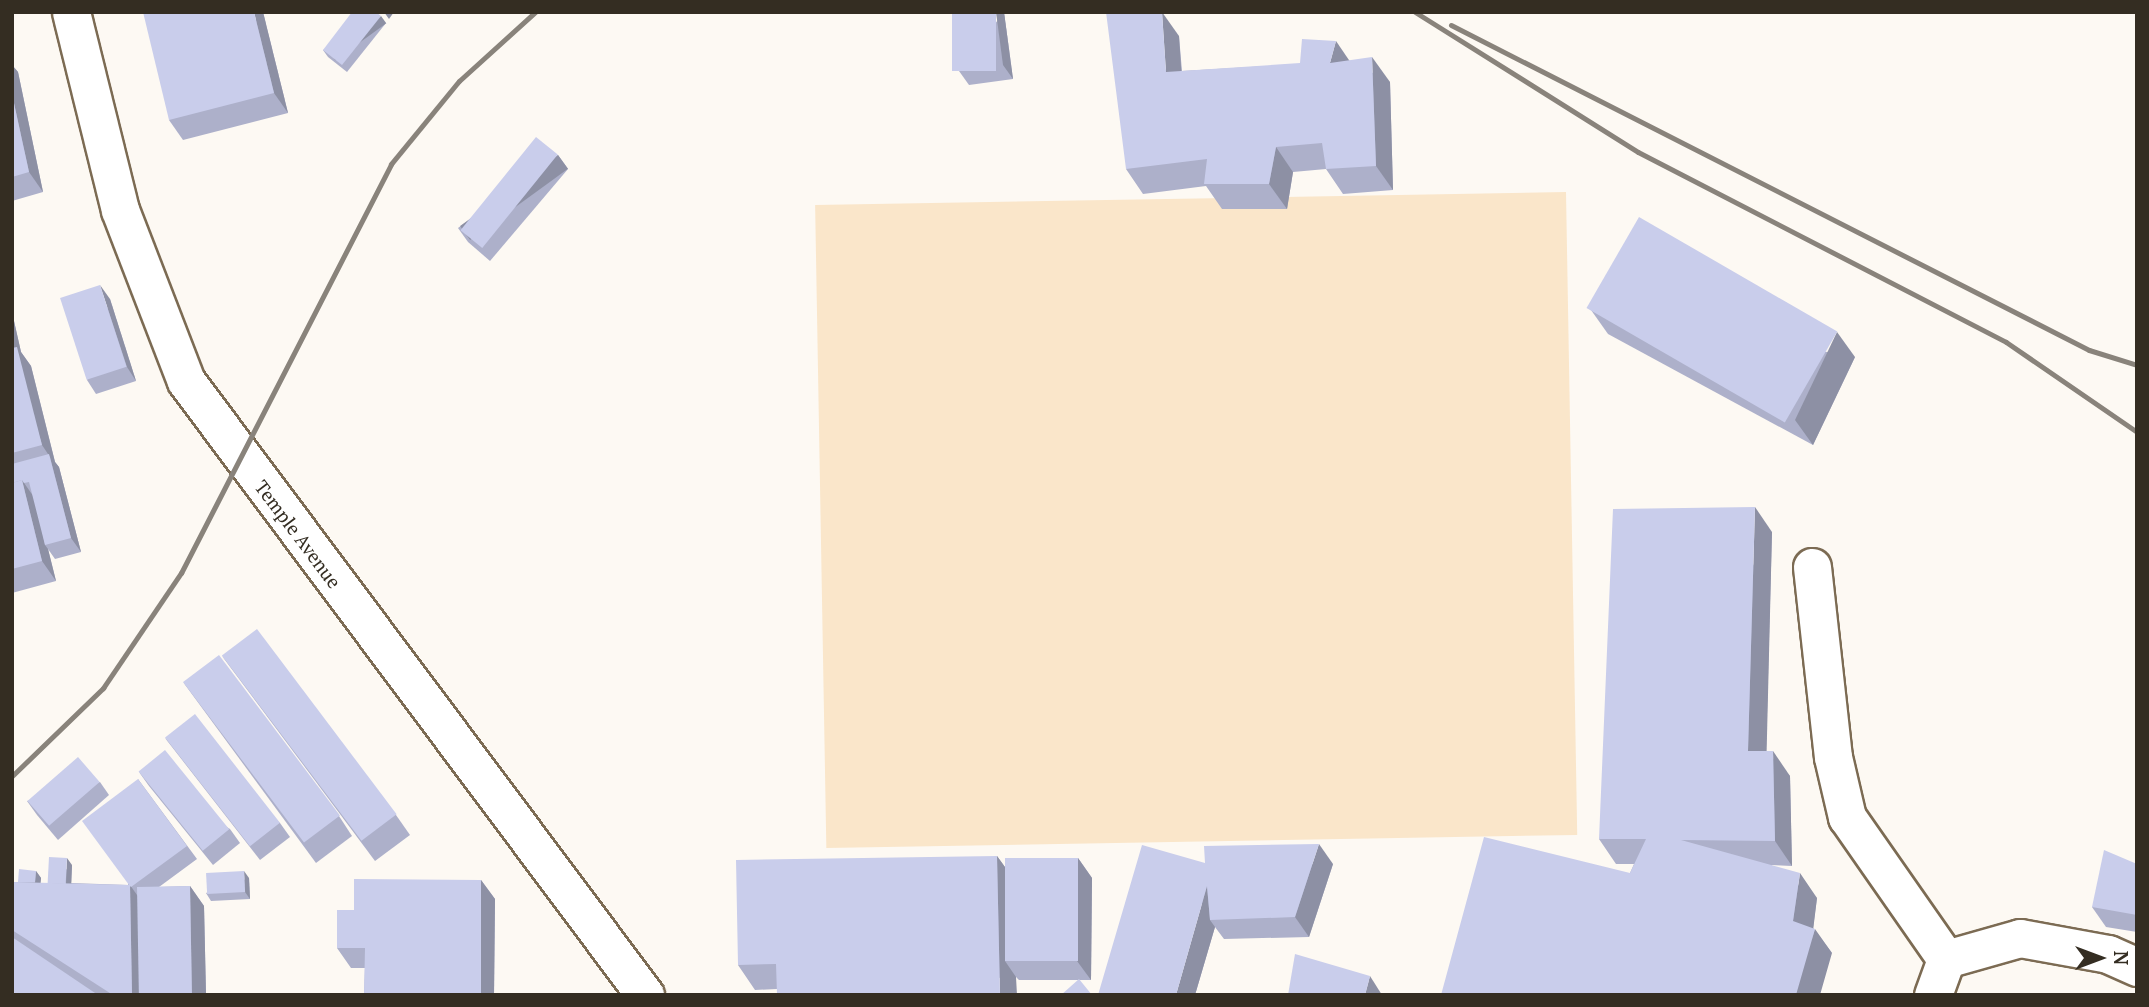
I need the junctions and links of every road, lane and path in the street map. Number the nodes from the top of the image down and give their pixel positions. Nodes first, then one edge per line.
1 (71, 12) edge
2 (1812, 567) dead end
3 (1946, 959) junction
4 (2137, 967) edge
5 (645, 995) edge
6 (1933, 995) edge

1 - 5 street, Temple Avenue
2 - 3 street
3 - 4 street
3 - 6 street

